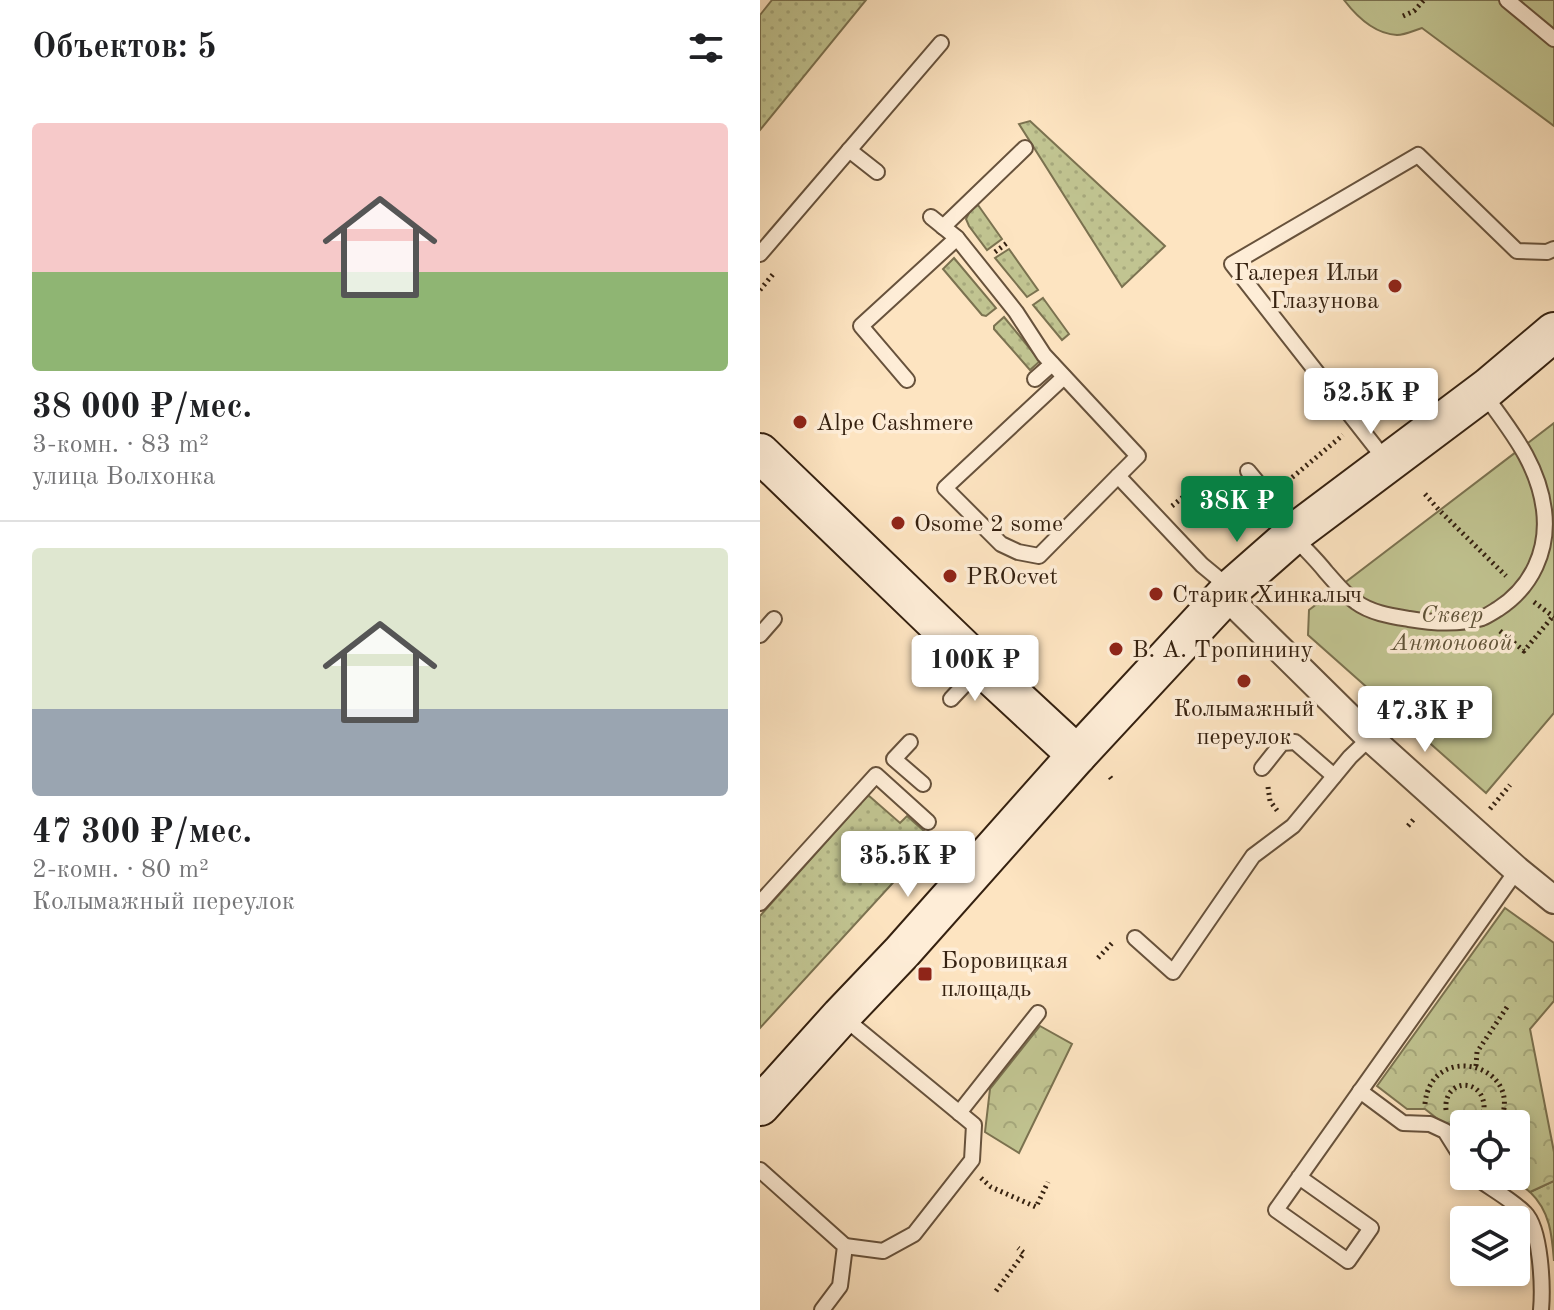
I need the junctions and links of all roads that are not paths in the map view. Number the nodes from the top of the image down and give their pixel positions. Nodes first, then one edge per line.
1 (1507, 0) edge
2 (1524, 5) edge
3 (1554, 39) edge
4 (941, 43) dead end
5 (1025, 148) dead end
6 (849, 150) junction
7 (877, 172) dead end
8 (931, 217) dead end
9 (943, 227) junction
10 (957, 238) junction
11 (1554, 249) edge
12 (760, 254) edge
13 (1554, 332) edge
14 (1554, 360) edge
15 (1052, 364) junction
16 (1064, 377) junction
17 (1035, 379) dead end
18 (907, 380) dead end
19 (1486, 389) junction
20 (761, 456) edge
21 (1387, 463) junction
22 (1248, 471) dead end
23 (1118, 476) junction
24 (1295, 533) junction
25 (1229, 593) junction
26 (774, 619) dead end
27 (760, 635) edge
28 (982, 667) junction
29 (951, 699) dead end
30 (1370, 738) junction
31 (910, 742) dead end
32 (1077, 755) junction
33 (1262, 768) dead end
34 (1334, 776) junction
35 (923, 784) dead end
36 (928, 822) dead end
37 (1517, 870) junction
38 (1554, 900) edge
39 (760, 903) edge
40 (1135, 938) dead end
41 (1038, 1013) dead end
42 (841, 1016) junction
43 (1360, 1091) junction
44 (760, 1106) edge
45 (959, 1113) junction
46 (1450, 1137) edge
47 (760, 1170) edge
48 (1299, 1177) junction
49 (1493, 1190) edge
50 (845, 1246) junction
51 (822, 1310) edge
52 (1541, 1310) edge

1 - 2 lane
2 - 3 lane
4 - 6 lane
5 - 9 lane
6 - 7 lane
6 - 12 lane
8 - 9 lane
9 - 10 lane
10 - 15 lane
10 - 18 lane
11 - 21 lane
13 - 19 main road
14 - 19 main road
15 - 16 lane
15 - 17 lane
16 - 23 lane
16 - 23 lane
19 - 21 main road
19 - 24 lane
20 - 28 main road
21 - 24 main road
22 - 24 lane
23 - 25 lane
24 - 25 main road
25 - 30 street
25 - 32 main road
26 - 27 lane
28 - 29 lane
28 - 32 main road
30 - 34 lane
30 - 37 street
31 - 35 lane
32 - 42 main road
33 - 34 lane
34 - 40 lane
36 - 39 lane
37 - 38 street
37 - 43 lane
41 - 45 lane
42 - 44 main road
42 - 45 lane
43 - 46 lane
43 - 48 lane
45 - 50 lane
47 - 50 lane
48 - 48 lane
49 - 52 lane
50 - 51 lane

